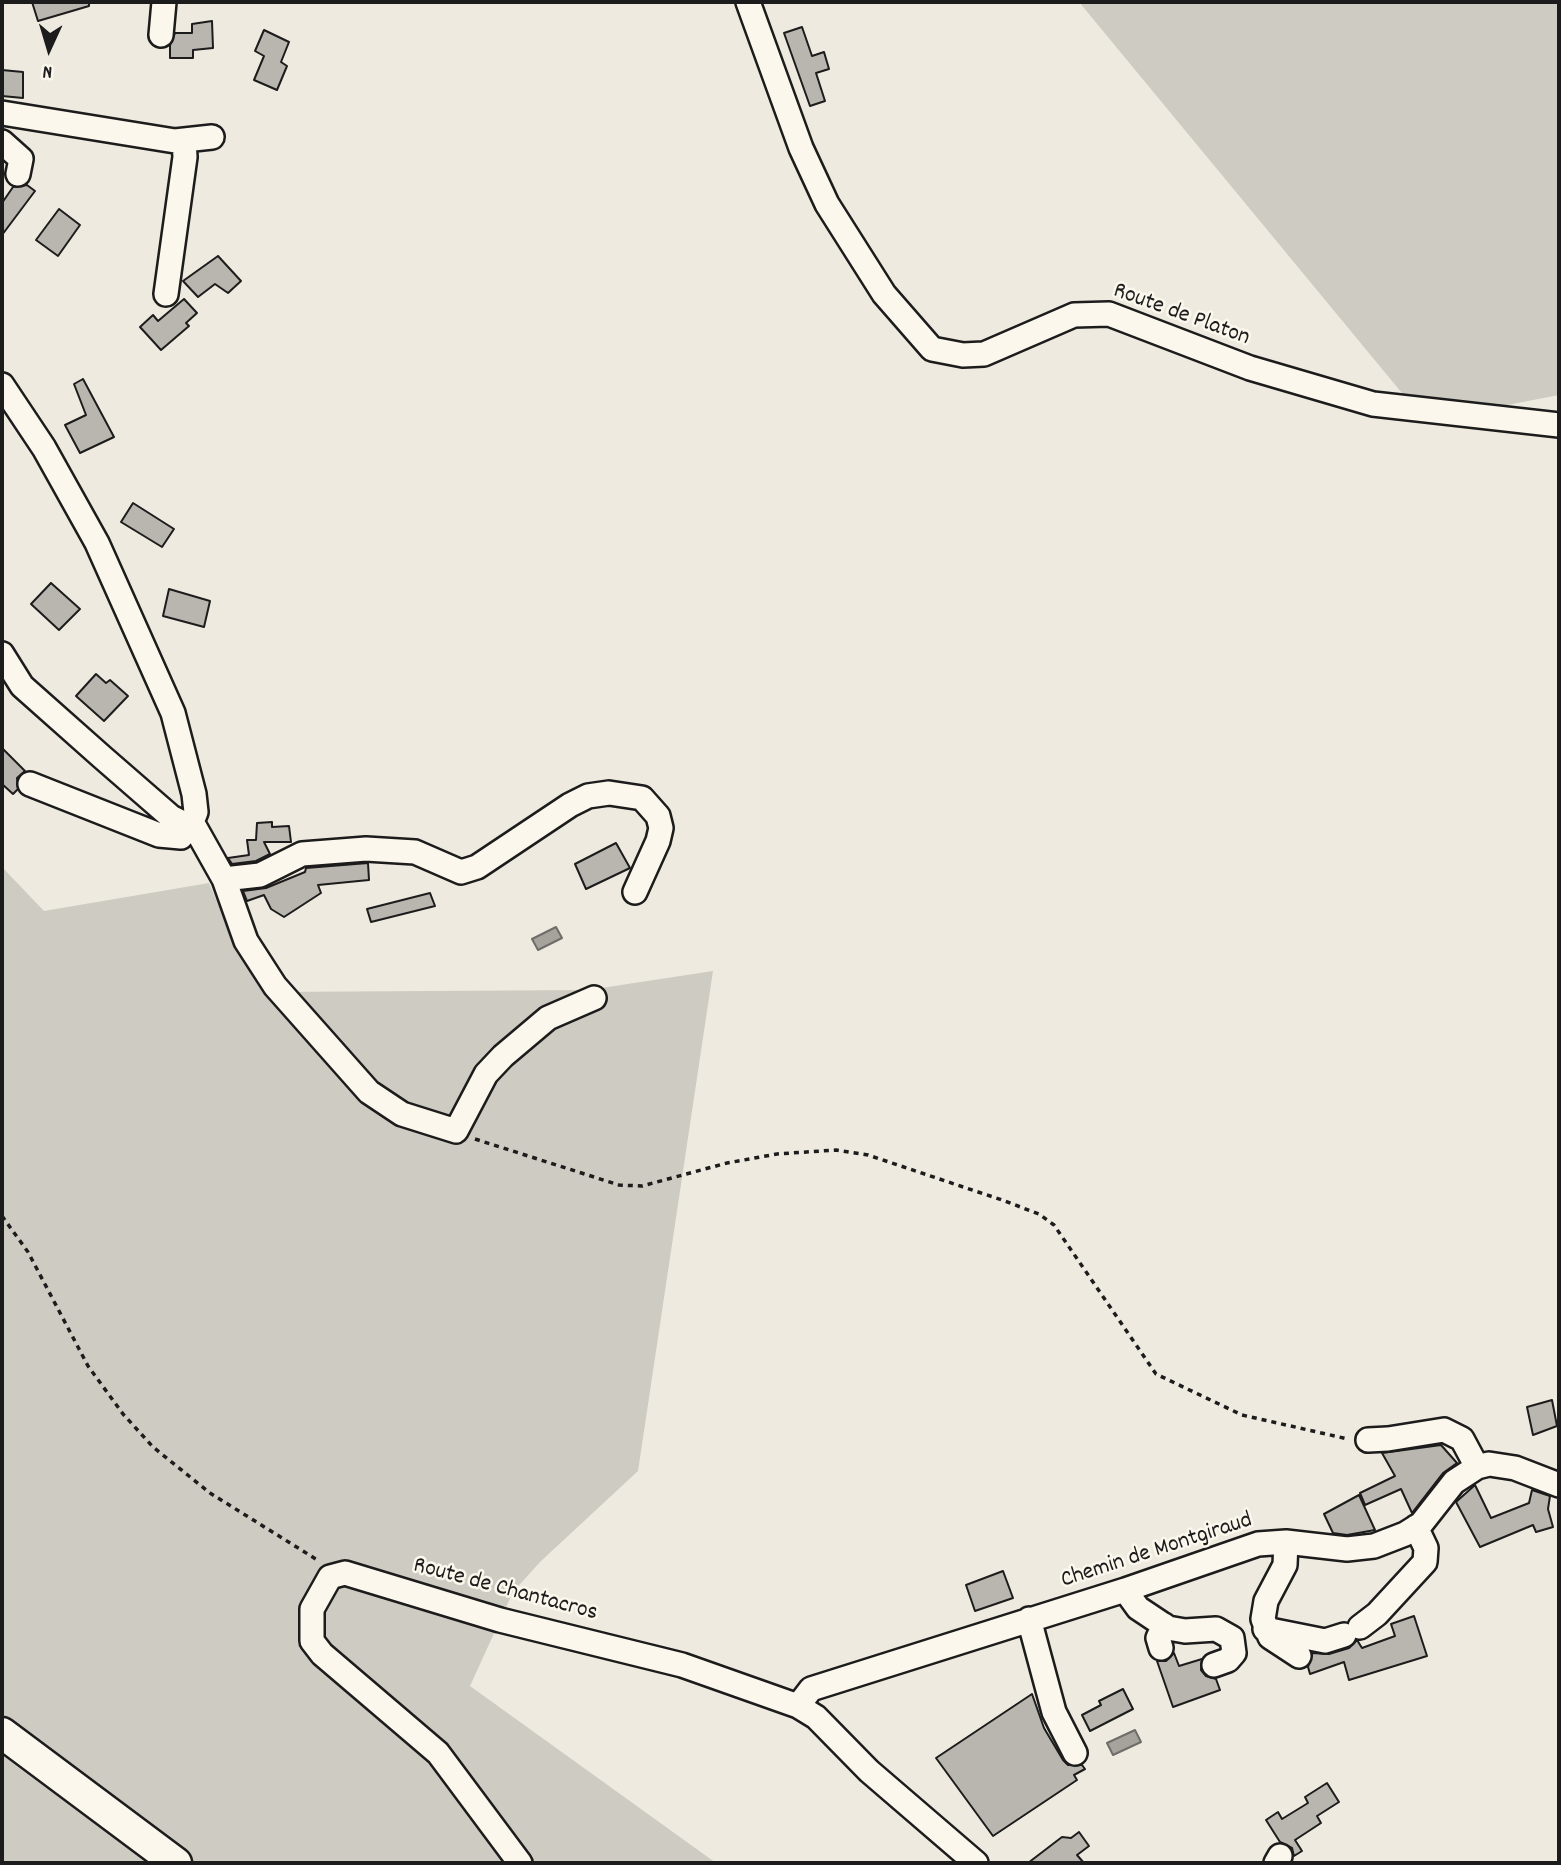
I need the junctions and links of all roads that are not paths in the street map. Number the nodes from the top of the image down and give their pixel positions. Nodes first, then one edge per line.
1 (164, 2) edge
2 (748, 2) edge
3 (161, 35) dead end
4 (2, 113) edge
5 (212, 136) dead end
6 (184, 140) junction
7 (2, 142) edge
8 (18, 174) dead end
9 (177, 212) junction
10 (185, 273) dead end
11 (166, 294) dead end
12 (2, 385) edge
13 (1559, 425) edge
14 (5, 669) edge
15 (30, 784) dead end
16 (192, 822) junction
17 (224, 879) junction
18 (635, 892) dead end
19 (594, 998) dead end
20 (1368, 1440) road end
21 (1478, 1466) junction
22 (1559, 1485) edge
23 (1416, 1527) junction
24 (1286, 1542) junction
25 (1125, 1590) junction
26 (1034, 1618) junction
27 (1164, 1625) junction
28 (1265, 1629) junction
29 (1161, 1648) dead end
30 (1299, 1656) dead end
31 (1214, 1665) dead end
32 (798, 1706) junction
33 (2, 1733) edge
34 (1079, 1748) dead end
35 (176, 1863) edge
36 (520, 1863) edge
37 (976, 1863) edge

1 - 3 street
2 - 13 street, Route de Platon
4 - 6 street
5 - 6 street
6 - 9 street
7 - 8 street
9 - 10 street
9 - 11 street
12 - 16 street
14 - 16 street
15 - 16 street
16 - 17 street
17 - 18 street
17 - 19 street
20 - 21 street
21 - 22 street
21 - 23 street, Chemin de Montgiraud
23 - 24 street, Chemin de Montgiraud
23 - 28 street
24 - 25 street, Chemin de Montgiraud
24 - 28 street
25 - 26 street, Chemin de Montgiraud
25 - 27 street
26 - 32 street, Chemin de Montgiraud
26 - 34 street
27 - 29 street
27 - 31 street
28 - 30 street
32 - 36 street, Route de Chantacros
32 - 37 street, Route de Chantacros
33 - 35 main road

